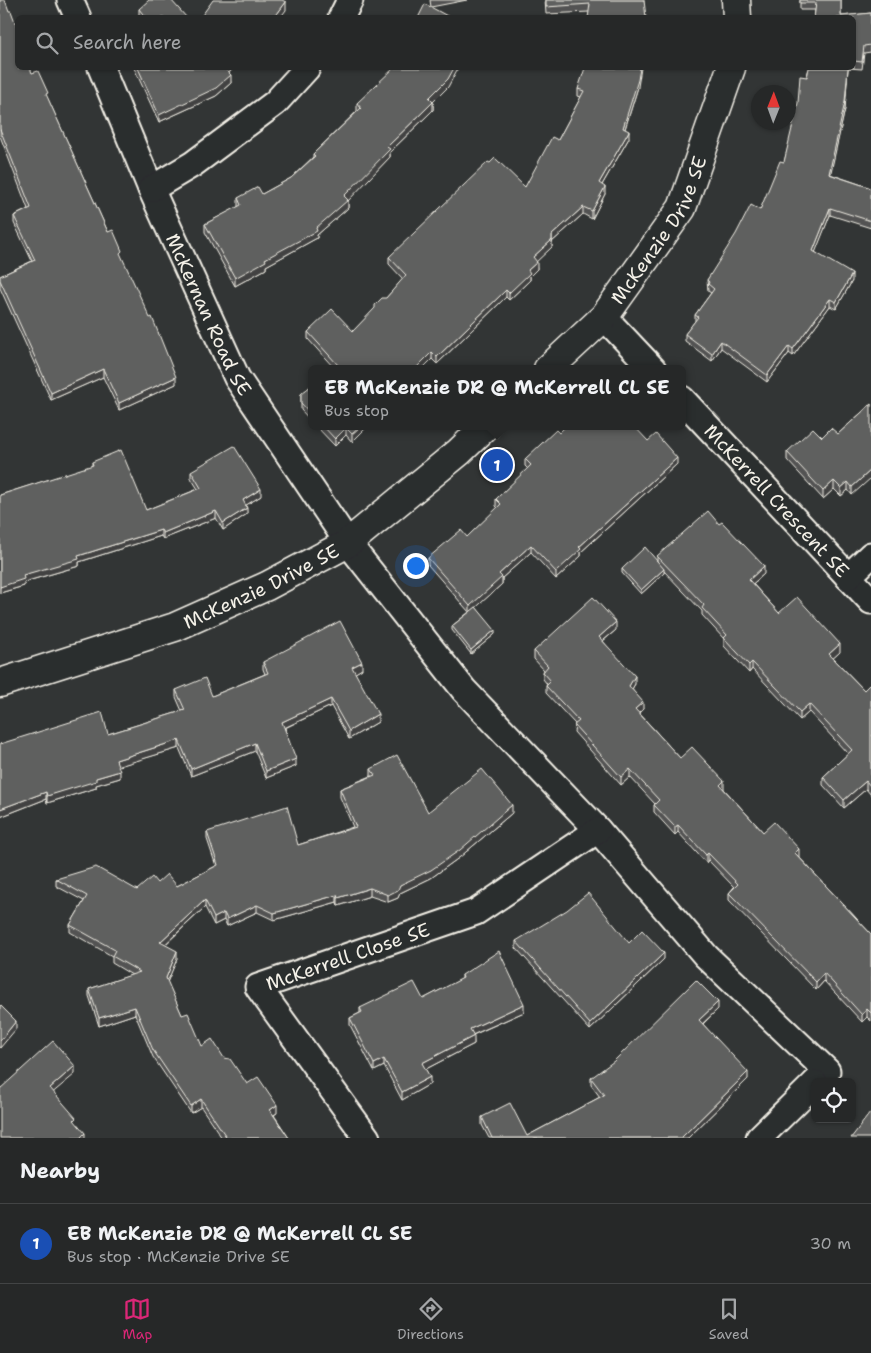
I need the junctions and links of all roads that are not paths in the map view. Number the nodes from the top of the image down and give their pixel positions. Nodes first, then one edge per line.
1 (70, 0) edge
2 (350, 0) edge
3 (736, 0) edge
4 (77, 15) edge
5 (342, 15) edge
6 (737, 15) edge
7 (102, 70) edge
8 (304, 70) edge
9 (730, 70) edge
10 (151, 189) junction
11 (604, 316) junction
12 (552, 365) edge
13 (649, 365) edge
14 (686, 403) edge
15 (482, 430) edge
16 (348, 543) junction
17 (871, 555) edge
18 (848, 577) junction
19 (871, 601) edge
20 (0, 683) edge
21 (598, 830) junction
22 (819, 1078) edge
23 (811, 1086) edge
24 (367, 1138) edge
25 (759, 1138) edge

1 - 4 street
2 - 5 street
3 - 6 street
7 - 10 street, McKernan Road SE
8 - 10 street
9 - 11 street, McKenzie Drive SE
10 - 16 street, McKernan Road SE
11 - 12 street, McKenzie Drive SE
11 - 13 street
14 - 18 street, McKerrell Crescent SE
15 - 16 street, McKenzie Drive SE
16 - 20 street, McKenzie Drive SE
16 - 21 street
17 - 18 street
18 - 19 street, McKerrell Crescent SE
21 - 22 street
21 - 24 street, McKerrell Close SE
23 - 25 street

